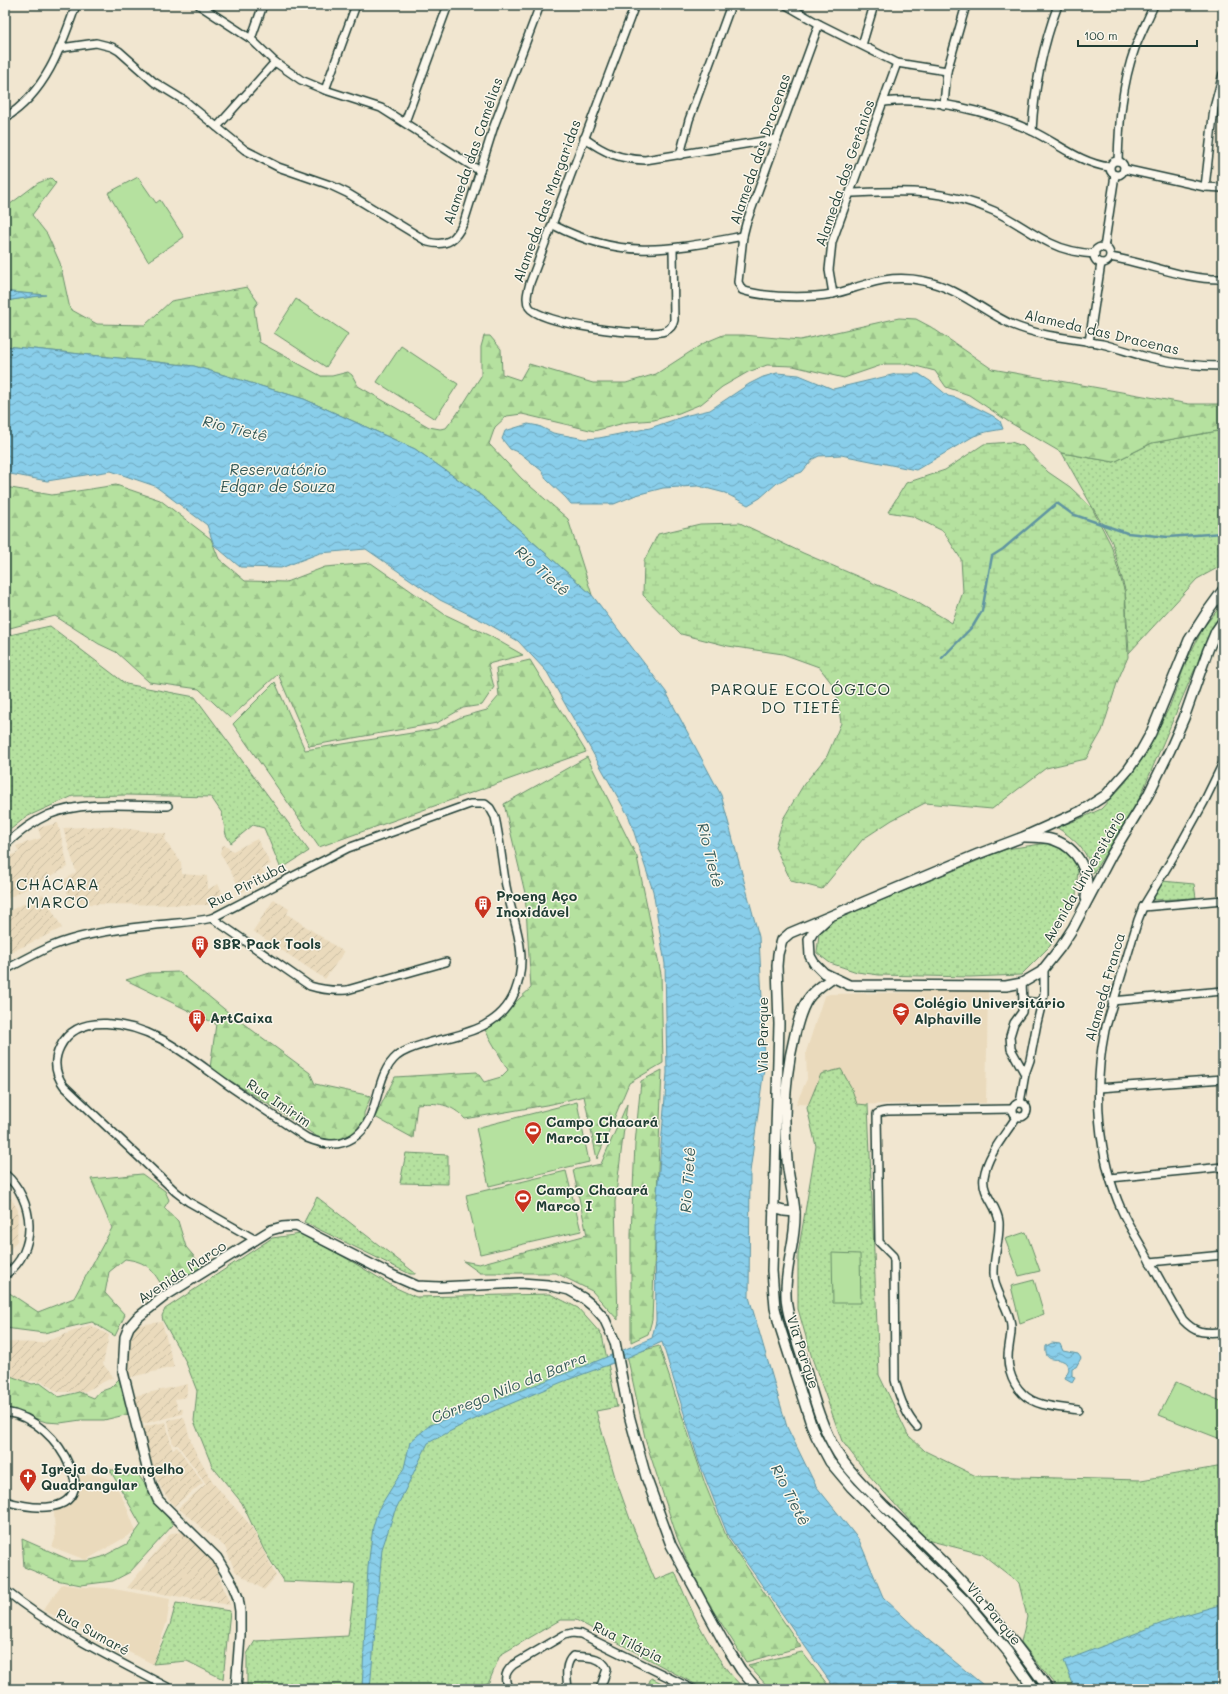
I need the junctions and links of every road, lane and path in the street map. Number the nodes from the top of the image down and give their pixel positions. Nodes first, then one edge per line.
1 (76, 5) edge
2 (199, 5) edge
3 (262, 5) edge
4 (356, 5) edge
5 (448, 5) edge
6 (540, 5) edge
7 (635, 5) edge
8 (731, 5) edge
9 (786, 5) edge
10 (874, 5) edge
11 (966, 5) edge
12 (1058, 5) edge
13 (1154, 5) edge
14 (818, 24) junction
15 (251, 39) junction
16 (862, 46) junction
17 (61, 48) junction
18 (275, 62) junction
19 (897, 63) junction
20 (946, 71) junction
21 (1223, 74) edge
22 (325, 90) junction
23 (884, 102) junction
24 (944, 105) junction
25 (5, 118) edge
26 (405, 122) junction
27 (217, 127) junction
28 (1032, 131) junction
29 (584, 138) junction
30 (776, 139) junction
31 (680, 154) junction
32 (1118, 161) junction
33 (1109, 167) junction
34 (1124, 169) junction
35 (480, 171) junction
36 (1116, 175) junction
37 (1205, 187) junction
38 (1223, 188) edge
39 (850, 193) junction
40 (553, 224) junction
41 (743, 236) junction
42 (1104, 248) junction
43 (673, 249) junction
44 (1095, 254) junction
45 (1110, 257) junction
46 (1101, 263) junction
47 (1223, 278) edge
48 (833, 294) junction
49 (1089, 342) junction
50 (1223, 366) edge
51 (1223, 590) edge
52 (1223, 621) edge
53 (1223, 763) edge
54 (470, 804) joint
55 (168, 806) dead end
56 (1023, 838) junction
57 (5, 845) edge
58 (1223, 900) edge
59 (1084, 905) junction
60 (1143, 907) junction
61 (831, 916) junction
62 (212, 918) junction
63 (782, 940) joint
64 (446, 962) dead end
65 (1044, 968) junction
66 (5, 970) edge
67 (832, 978) junction
68 (1022, 984) junction
69 (1223, 991) edge
70 (1023, 1001) junction
71 (1112, 1001) junction
72 (1042, 1003) junction
73 (1025, 1074) junction
74 (1223, 1078) edge
75 (1099, 1088) junction
76 (1020, 1103) junction
77 (1012, 1109) junction
78 (1017, 1116) junction
79 (1223, 1167) edge
80 (5, 1174) edge
81 (1110, 1178) junction
82 (773, 1208) junction
83 (795, 1212) junction
84 (256, 1240) junction
85 (1223, 1255) edge
86 (1150, 1262) junction
87 (5, 1275) edge
88 (1223, 1332) edge
89 (1078, 1410) dead end
90 (5, 1412) edge
91 (917, 1427) dead end
92 (5, 1501) edge
93 (5, 1590) edge
94 (171, 1689) edge
95 (236, 1689) edge
96 (509, 1689) edge
97 (568, 1689) edge
98 (600, 1689) edge
99 (692, 1689) edge
100 (757, 1689) edge
101 (1034, 1689) edge
102 (1048, 1689) edge

1 - 17 street
2 - 15 street
3 - 15 street
4 - 22 street
5 - 26 street
6 - 35 street, Alameda das Camélias
7 - 29 street, Alameda das Margaridas
8 - 31 street
9 - 14 street
10 - 16 street
11 - 20 street
12 - 28 street
13 - 32 street
14 - 16 street
14 - 30 street, Alameda das Dracenas
15 - 18 street
16 - 19 street
17 - 25 street
17 - 27 street, Alameda das Camélias
18 - 22 street
18 - 27 street
19 - 20 street
19 - 23 street, Alameda dos Gerânios
20 - 24 street
21 - 37 street
22 - 26 street
23 - 24 street
23 - 39 street, Alameda dos Gerânios
24 - 28 street
26 - 35 street
27 - 35 street, Alameda das Camélias
28 - 33 street
29 - 31 street
29 - 40 street, Alameda das Margaridas
30 - 31 street
30 - 41 street, Alameda das Dracenas
32 - 33 street
32 - 34 street
33 - 36 street
34 - 36 street
34 - 37 street
36 - 42 street
37 - 38 street
39 - 44 street
39 - 48 street, Alameda dos Gerânios
40 - 43 street
40 - 43 street, Alameda das Margaridas
41 - 43 street
41 - 48 street, Alameda das Dracenas
42 - 44 street
42 - 45 street
44 - 46 street
45 - 46 street
45 - 47 street
46 - 49 street
48 - 49 street, Alameda das Dracenas
49 - 50 street, Alameda das Dracenas
51 - 56 main road, Avenida Universitário
52 - 59 main road, Avenida Universitário
53 - 60 street, Alameda Franca
54 - 62 street, Rua Pirituba
54 - 84 street, Rua Imirim
55 - 57 street
56 - 59 main road
56 - 61 main road, Avenida Universitário
58 - 60 street
59 - 65 main road, Avenida Universitário
60 - 71 street, Alameda Franca
61 - 63 main road, Avenida Universitário
61 - 67 main road, Avenida Universitário
62 - 64 street
62 - 66 street, Rua Pirituba
63 - 82 main road, Via Parque
65 - 68 main road, Avenida Universitário
65 - 72 street
67 - 68 main road, Avenida Universitário
67 - 83 main road, Via Parque
68 - 70 street
69 - 71 street
70 - 72 street
70 - 73 street
71 - 75 street, Alameda Franca
72 - 73 street
73 - 76 street
74 - 75 street
75 - 81 street, Alameda Franca
76 - 77 street
76 - 78 street
77 - 78 street
77 - 91 street
78 - 89 street
79 - 81 street
80 - 87 street
81 - 86 street, Alameda Franca
82 - 83 main road
82 - 101 main road, Via Parque
83 - 102 main road, Via Parque
84 - 95 main road, Avenida Marco
84 - 100 main road, Avenida Marco
85 - 86 street
86 - 88 street, Alameda Franca
90 - 92 street
93 - 94 street, Rua Sumaré
96 - 99 street, Rua Tilápia
97 - 98 street

